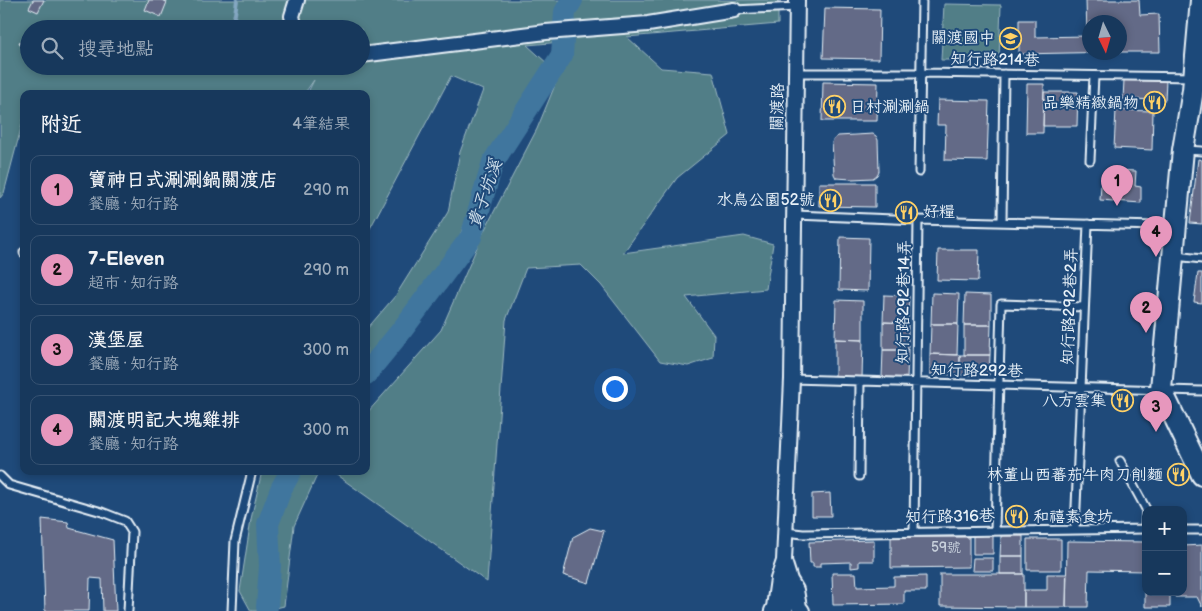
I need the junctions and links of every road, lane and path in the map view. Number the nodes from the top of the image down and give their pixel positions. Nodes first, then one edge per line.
1 (297, 0) edge
2 (922, 0) edge
3 (1201, 0) edge
4 (797, 4) edge
5 (734, 10) joint
6 (293, 20) edge
7 (1201, 21) edge
8 (370, 54) edge
9 (796, 73) junction
10 (922, 73) junction
11 (1004, 74) junction
12 (1094, 76) junction
13 (1196, 81) edge
14 (1193, 150) edge
15 (1090, 160) dead end
16 (919, 172) dead end
17 (795, 215) junction
18 (918, 220) junction
19 (1002, 221) junction
20 (1088, 224) junction
21 (1175, 228) junction
22 (1172, 256) junction
23 (1202, 259) edge
24 (1084, 307) junction
25 (792, 379) junction
26 (860, 381) junction
27 (917, 384) junction
28 (1000, 385) junction
29 (1080, 389) junction
30 (1161, 389) junction
31 (1202, 391) edge
32 (1120, 461) dead end
33 (251, 475) edge
34 (1202, 475) edge
35 (0, 476) edge
36 (859, 476) dead end
37 (1144, 506) edge
38 (1142, 529) edge
39 (996, 530) junction
40 (1075, 530) junction
41 (1187, 530) edge
42 (1202, 530) edge
43 (914, 531) junction
44 (786, 532) junction
45 (784, 561) junction
46 (790, 580) junction
47 (128, 611) edge
48 (232, 611) edge
49 (772, 611) edge
50 (785, 611) edge
51 (802, 611) edge

1 - 6 street
2 - 10 lane
3 - 7 street
4 - 5 lane
4 - 9 street, 關渡路
5 - 8 street
7 - 13 street
9 - 10 lane, 知行路214巷
9 - 17 street, 關渡路
10 - 11 lane, 知行路214巷
10 - 16 lane
11 - 12 lane, 知行路214巷
11 - 19 lane
12 - 13 lane, 知行路214巷
12 - 15 lane
13 - 14 street
14 - 21 street
17 - 18 lane
17 - 25 street, 關渡路
18 - 19 lane
18 - 27 lane, 知行路292巷14弄
19 - 20 lane
20 - 21 lane
20 - 24 lane, 知行路292巷2弄
21 - 22 street
22 - 23 lane
22 - 30 street
24 - 28 lane
24 - 29 lane, 知行路292巷2弄
25 - 26 lane, 知行路292巷
25 - 44 street, 關渡路
26 - 27 lane, 知行路292巷
26 - 36 lane
27 - 28 lane, 知行路292巷
27 - 43 lane, 知行路292巷14弄
28 - 29 lane, 知行路292巷
28 - 39 lane
29 - 30 lane, 知行路292巷
29 - 40 lane, 知行路292巷2弄
30 - 31 lane, 知行路292巷
30 - 34 street
32 - 37 lane
33 - 48 lane
35 - 47 lane
38 - 40 lane, 知行路316巷
39 - 40 lane, 知行路316巷
39 - 43 lane, 知行路316巷
41 - 42 lane
43 - 44 lane, 知行路316巷
44 - 45 street, 關渡路
45 - 46 street
45 - 49 street
46 - 50 street
46 - 51 street

